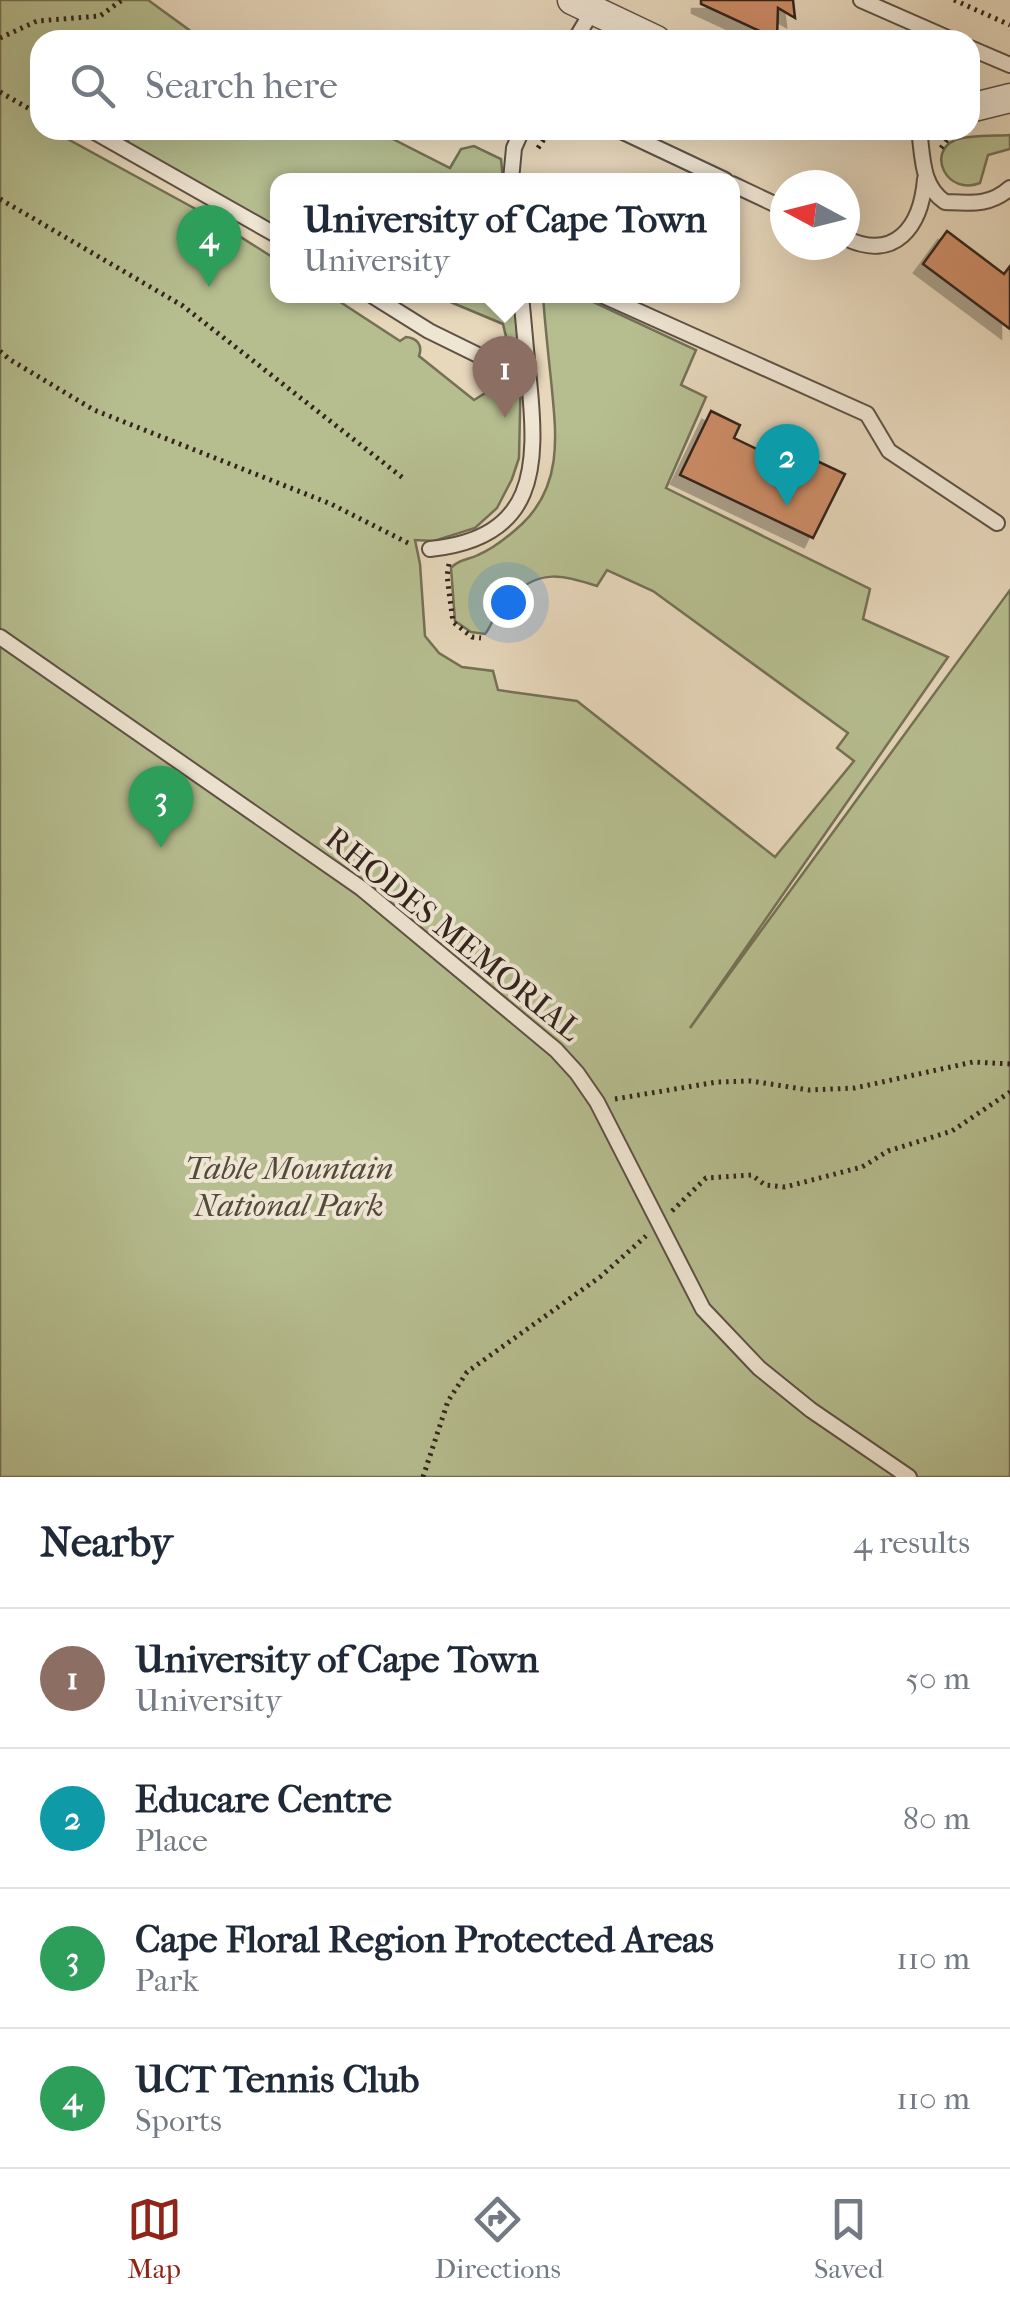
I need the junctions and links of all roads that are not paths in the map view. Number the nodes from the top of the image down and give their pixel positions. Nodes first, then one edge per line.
1 (861, 0) edge
2 (583, 5) edge
3 (577, 30) edge
4 (635, 30) edge
5 (929, 30) edge
6 (980, 52) edge
7 (1010, 66) edge
8 (1010, 98) edge
9 (980, 106) edge
10 (109, 140) edge
11 (518, 140) edge
12 (640, 140) edge
13 (920, 140) edge
14 (512, 173) edge
15 (710, 173) edge
16 (925, 173) junction
17 (740, 188) edge
18 (1010, 188) edge
19 (770, 202) edge
20 (270, 231) edge
21 (860, 243) edge
22 (384, 303) edge
23 (522, 303) edge
24 (620, 303) edge
25 (530, 380) junction
26 (997, 522) dead end
27 (430, 550) road end
28 (0, 637) edge
29 (910, 1477) edge

1 - 5 lane
2 - 3 lane
2 - 4 street
6 - 7 lane
8 - 9 street
10 - 20 lane
11 - 14 lane
12 - 15 lane
13 - 16 lane
16 - 18 lane
16 - 21 lane
17 - 19 lane
22 - 25 lane
23 - 25 lane
24 - 26 lane
25 - 27 lane
28 - 29 lane, RHODES MEMORIAL

